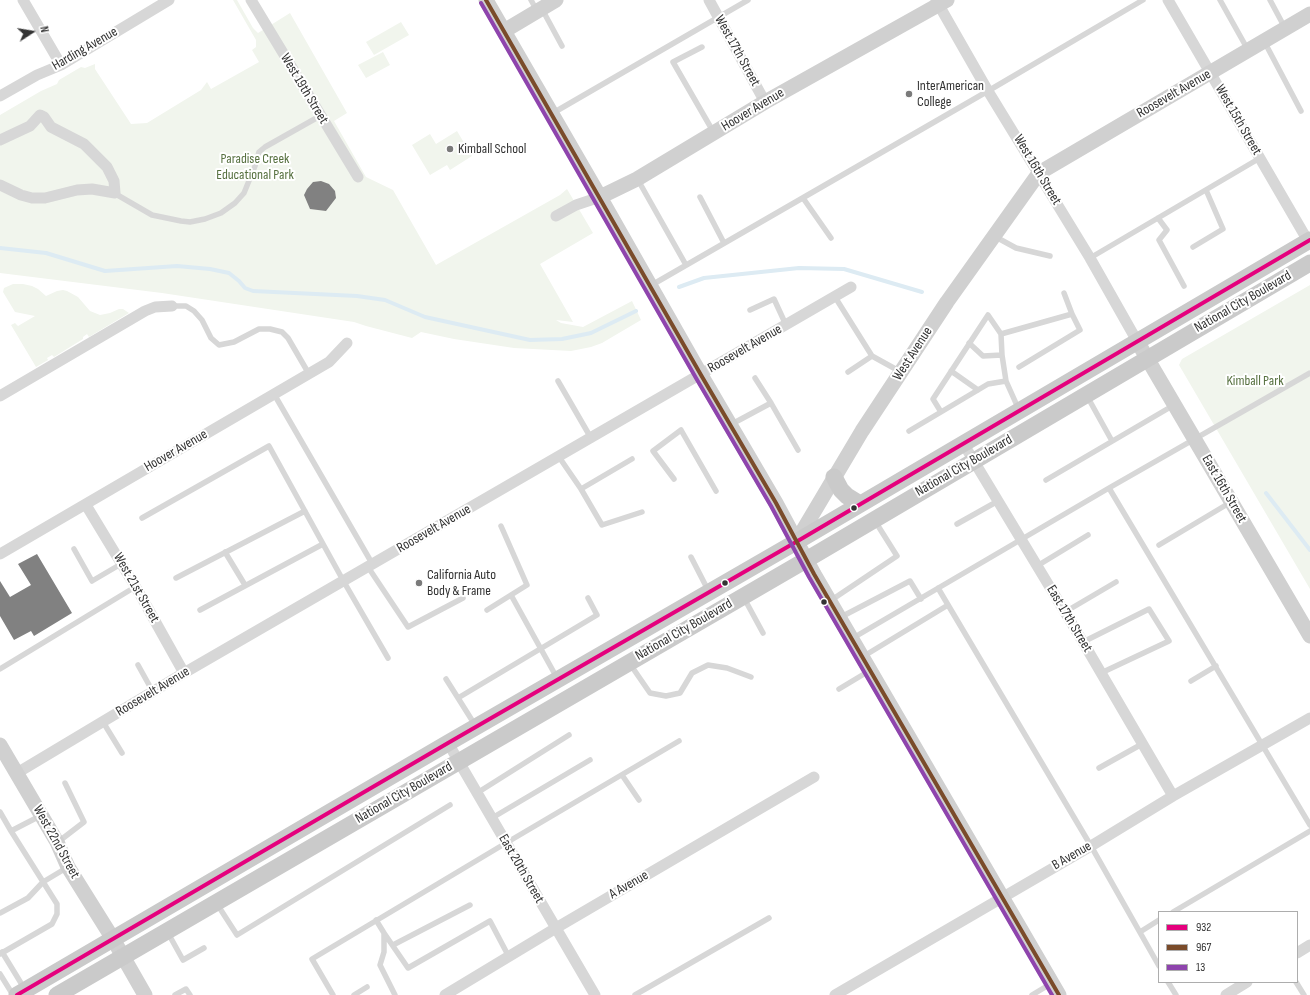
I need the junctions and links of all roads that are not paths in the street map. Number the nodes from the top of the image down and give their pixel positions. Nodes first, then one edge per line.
1 (23, 0) edge
2 (169, 0) edge
3 (251, 0) edge
4 (486, 0) edge
5 (556, 0) edge
6 (708, 0) edge
7 (748, 0) edge
8 (1142, 0) edge
9 (1168, 0) edge
10 (1220, 0) edge
11 (1270, 0) edge
12 (941, 2) edge
13 (537, 7) edge
14 (1310, 14) edge
15 (718, 17) junction
16 (1285, 29) junction
17 (504, 31) junction
18 (1264, 41) junction
19 (562, 46) dead end
20 (702, 46) dead end
21 (1248, 50) junction
22 (61, 65) junction
23 (1210, 72) junction
24 (988, 91) junction
25 (0, 96) edge
26 (765, 102) junction
27 (1301, 111) dead end
28 (552, 114) junction
29 (320, 116) junction
30 (714, 133) junction
31 (0, 140) edge
32 (1260, 158) junction
33 (1039, 173) junction
34 (358, 177) dead end
35 (637, 179) junction
36 (0, 185) edge
37 (78, 190) joint
38 (1206, 190) junction
39 (115, 193) junction
40 (600, 197) junction
41 (45, 198) joint
42 (700, 198) dead end
43 (803, 198) junction
44 (556, 216) dead end
45 (1158, 218) junction
46 (994, 236) junction
47 (831, 238) dead end
48 (1309, 240) edge
49 (724, 243) junction
50 (1193, 247) dead end
51 (1050, 256) dead end
52 (1090, 258) junction
53 (1310, 263) edge
54 (686, 265) junction
55 (650, 286) junction
56 (1184, 286) dead end
57 (851, 287) dead end
58 (1064, 293) dead end
59 (835, 297) junction
60 (172, 306) joint
61 (750, 310) dead end
62 (1072, 314) junction
63 (786, 325) junction
64 (1001, 334) junction
65 (1137, 341) junction
66 (347, 343) dead end
67 (969, 343) junction
68 (1002, 355) junction
69 (872, 356) junction
70 (1147, 358) junction
71 (1019, 367) dead end
72 (951, 371) junction
73 (848, 372) dead end
74 (901, 372) junction
75 (1310, 373) edge
76 (309, 374) junction
77 (701, 375) junction
78 (755, 378) dead end
79 (558, 381) dead end
80 (1006, 381) junction
81 (978, 390) junction
82 (274, 394) junction
83 (1086, 394) junction
84 (0, 396) edge
85 (771, 403) junction
86 (1174, 405) junction
87 (1019, 410) junction
88 (941, 412) junction
89 (730, 425) junction
90 (909, 431) dead end
91 (591, 438) junction
92 (1195, 439) junction
93 (1112, 441) junction
94 (962, 443) junction
95 (798, 450) dead end
96 (559, 457) junction
97 (632, 459) dead end
98 (973, 461) junction
99 (834, 477) junction
100 (674, 479) dead end
101 (1046, 480) dead end
102 (1109, 488) junction
103 (581, 489) junction
104 (716, 491) dead end
105 (998, 501) junction
106 (1232, 502) junction
107 (860, 504) junction
108 (86, 505) junction
109 (305, 511) junction
110 (642, 512) dead end
111 (142, 518) dead end
112 (874, 519) junction
113 (957, 524) dead end
114 (501, 526) dead end
115 (1088, 535) dead end
116 (1021, 540) junction
117 (796, 542) junction
118 (323, 544) junction
119 (1159, 545) dead end
120 (74, 549) dead end
121 (225, 552) junction
122 (0, 554) edge
123 (691, 557) dead end
124 (806, 560) junction
125 (121, 564) junction
126 (370, 566) junction
127 (1036, 566) junction
128 (176, 578) dead end
129 (344, 582) junction
130 (1116, 582) dead end
131 (245, 585) junction
132 (135, 587) junction
133 (938, 588) junction
134 (709, 592) junction
135 (511, 595) junction
136 (743, 596) junction
137 (463, 598) dead end
138 (588, 598) dead end
139 (921, 599) junction
140 (830, 602) junction
141 (948, 605) junction
142 (200, 610) dead end
143 (487, 610) dead end
144 (1065, 612) junction
145 (839, 618) junction
146 (763, 633) dead end
147 (1310, 636) edge
148 (851, 640) junction
149 (1083, 642) junction
150 (541, 649) junction
151 (388, 658) dead end
152 (862, 658) junction
153 (629, 662) junction
154 (138, 665) dead end
155 (1216, 666) junction
156 (0, 669) edge
157 (870, 671) junction
158 (184, 673) junction
159 (1101, 673) junction
160 (751, 677) dead end
161 (446, 679) dead end
162 (558, 680) junction
163 (1191, 681) dead end
164 (840, 690) dead end
165 (153, 692) junction
166 (458, 698) junction
167 (1310, 718) edge
168 (102, 722) junction
169 (476, 727) junction
170 (569, 735) dead end
171 (679, 741) dead end
172 (448, 743) junction
173 (0, 744) edge
174 (1142, 744) junction
175 (1263, 745) junction
176 (122, 752) dead end
177 (590, 760) dead end
178 (459, 761) junction
179 (1099, 768) dead end
180 (17, 773) junction
181 (622, 775) junction
182 (814, 777) dead end
183 (65, 783) dead end
184 (477, 793) junction
185 (1172, 796) junction
186 (639, 800) dead end
187 (450, 805) dead end
188 (0, 812) edge
189 (41, 815) junction
190 (492, 818) junction
191 (1310, 825) edge
192 (11, 831) junction
193 (1310, 831) edge
194 (58, 842) junction
195 (506, 843) junction
196 (1091, 846) junction
197 (68, 867) junction
198 (43, 882) junction
199 (1002, 896) junction
200 (216, 902) junction
201 (470, 905) dead end
202 (1175, 911) edge
203 (0, 913) edge
204 (769, 918) dead end
205 (376, 920) junction
206 (1158, 921) edge
207 (556, 928) junction
208 (166, 931) junction
209 (1140, 932) junction
210 (384, 933) junction
211 (113, 939) junction
212 (393, 945) junction
213 (1310, 945) edge
214 (204, 948) dead end
215 (1298, 951) edge
216 (1, 953) edge
217 (123, 957) junction
218 (509, 957) junction
219 (1158, 964) edge
220 (0, 974) edge
221 (1169, 983) edge
222 (1245, 983) edge
223 (1297, 983) edge
224 (367, 987) dead end
225 (1056, 989) edge
226 (18, 993) edge
227 (57, 995) edge
228 (145, 995) edge
229 (175, 995) edge
230 (190, 995) edge
231 (333, 995) edge
232 (354, 995) edge
233 (395, 995) edge
234 (445, 995) edge
235 (595, 995) edge
236 (634, 995) edge
237 (835, 995) edge
238 (1032, 995) edge
239 (1176, 995) edge
240 (1226, 995) edge
241 (1304, 995) edge

1 - 22 street
2 - 22 street, Harding Avenue
3 - 29 street, West 19th Street
4 - 17 street
5 - 13 street
6 - 15 street, West 17th Street
7 - 15 lane
8 - 24 lane
9 - 23 street, West 15th Street
10 - 21 lane
11 - 16 lane
12 - 24 street, West 16th Street
12 - 26 street, Hoover Avenue
13 - 17 street
13 - 19 lane
14 - 16 street, Roosevelt Avenue
15 - 26 street, West 17th Street
15 - 28 lane
16 - 18 street, Roosevelt Avenue
17 - 28 street
18 - 21 street, Roosevelt Avenue
18 - 27 lane
20 - 30 lane
21 - 23 street, Roosevelt Avenue
22 - 25 street, Harding Avenue
23 - 32 street, West 15th Street
23 - 33 street, Roosevelt Avenue
24 - 33 street, West 16th Street
24 - 43 lane
26 - 30 street, Hoover Avenue
28 - 40 street
29 - 34 street, West 19th Street
29 - 39 lane
30 - 35 street, Hoover Avenue
31 - 39 street
32 - 38 lane
32 - 48 street, West 15th Street
33 - 46 street, West Avenue
33 - 52 street, West 16th Street
35 - 40 street, Hoover Avenue
35 - 54 lane
36 - 41 lane
37 - 39 lane
37 - 41 street
38 - 45 lane
38 - 50 lane
40 - 44 street, Hoover Avenue
40 - 55 street
42 - 49 lane
43 - 47 lane
43 - 49 lane
45 - 52 lane
45 - 56 lane
46 - 51 lane
46 - 74 street, West Avenue
48 - 65 main road, National City Boulevard
49 - 54 lane
52 - 65 street, West 16th Street
53 - 70 main road, National City Boulevard
54 - 55 lane
55 - 77 street
57 - 59 street, Roosevelt Avenue
58 - 62 lane
59 - 63 street, Roosevelt Avenue
59 - 69 lane
60 - 76 lane
60 - 84 street
61 - 63 lane
62 - 64 lane
62 - 71 lane
63 - 77 street, Roosevelt Avenue
64 - 67 lane
64 - 68 lane
65 - 70 street, East 16th Street
65 - 87 main road, National City Boulevard
66 - 76 street, Hoover Avenue
67 - 68 lane
67 - 72 lane
68 - 80 lane
69 - 73 lane
69 - 74 lane
70 - 83 main road, National City Boulevard
70 - 86 street, East 16th Street
72 - 81 lane
72 - 88 lane
74 - 99 street, West Avenue
75 - 92 lane
76 - 82 street, Hoover Avenue
77 - 89 street
77 - 91 street, Roosevelt Avenue
78 - 85 lane
79 - 91 lane
80 - 81 lane
80 - 87 lane
81 - 88 lane
82 - 108 street, Hoover Avenue
82 - 126 lane
83 - 93 lane
83 - 98 main road, National City Boulevard
85 - 89 lane
85 - 95 lane
86 - 92 street, East 16th Street
86 - 93 lane
87 - 94 main road, National City Boulevard
88 - 90 lane
89 - 117 street
91 - 96 street, Roosevelt Avenue
92 - 102 lane
92 - 106 street, East 16th Street
93 - 101 lane
94 - 98 street, East 17th Street
94 - 107 main road, National City Boulevard
96 - 103 lane
96 - 126 street, Roosevelt Avenue
97 - 103 lane
98 - 105 street, East 17th Street
98 - 112 main road, National City Boulevard
99 - 107 main road
99 - 117 street, West Avenue
100 - 104 lane
102 - 116 lane
102 - 155 lane
103 - 110 lane
105 - 113 lane
105 - 116 street, East 17th Street
106 - 119 lane
106 - 147 street, East 16th Street
107 - 117 main road, National City Boulevard
108 - 122 street, Hoover Avenue
108 - 125 street, West 21st Street
109 - 111 lane
109 - 118 lane
109 - 121 lane
112 - 124 main road, National City Boulevard
112 - 140 lane
114 - 135 lane
115 - 127 lane
116 - 127 street, East 17th Street
116 - 133 lane
117 - 124 street
117 - 134 main road, National City Boulevard
118 - 129 lane
118 - 131 lane
120 - 125 lane
121 - 128 lane
121 - 131 lane
123 - 134 lane
124 - 136 main road, National City Boulevard
124 - 140 street
125 - 132 street, West 21st Street
126 - 129 street, Roosevelt Avenue
126 - 137 lane
127 - 144 street, East 17th Street
129 - 151 lane
129 - 158 street, Roosevelt Avenue
130 - 144 lane
131 - 142 lane
132 - 156 lane
132 - 158 street, West 21st Street
133 - 139 lane
133 - 141 lane
134 - 162 main road, National City Boulevard
135 - 143 lane
135 - 150 lane
136 - 146 lane
136 - 153 main road, National City Boulevard
138 - 150 lane
139 - 145 lane
139 - 148 lane
140 - 145 street
141 - 152 lane
141 - 196 lane
144 - 149 street, East 17th Street
145 - 148 street
148 - 152 street
149 - 159 street, East 17th Street
149 - 159 lane
150 - 162 lane
150 - 166 lane
152 - 157 street
153 - 160 lane
153 - 178 main road, National City Boulevard
154 - 165 lane
155 - 163 lane
155 - 175 lane
157 - 164 lane
157 - 199 street
158 - 165 street, Roosevelt Avenue
159 - 174 street, East 17th Street
161 - 166 lane
162 - 169 main road, National City Boulevard
165 - 168 street, Roosevelt Avenue
166 - 169 lane
167 - 175 street, B Avenue
168 - 176 lane
168 - 180 street, Roosevelt Avenue
169 - 172 main road, National City Boulevard
170 - 184 lane
171 - 181 lane
172 - 178 street, East 20th Street
172 - 211 main road, National City Boulevard
173 - 180 street, West 22nd Street
174 - 179 lane
174 - 185 street, East 17th Street
175 - 185 street, B Avenue
175 - 191 lane
177 - 190 lane
178 - 184 street, East 20th Street
178 - 200 main road, National City Boulevard
180 - 189 street, West 22nd Street
181 - 186 lane
181 - 195 lane
182 - 207 street, A Avenue
183 - 194 lane
184 - 190 street, East 20th Street
185 - 196 street, B Avenue
187 - 200 lane
188 - 192 lane
189 - 192 lane
189 - 194 street, West 22nd Street
190 - 195 street, East 20th Street
192 - 198 lane
193 - 202 lane
194 - 197 street, West 22nd Street
195 - 205 lane
195 - 207 street, East 20th Street
196 - 199 street, B Avenue
196 - 209 lane
197 - 198 lane
197 - 211 street, West 22nd Street
198 - 203 lane
198 - 216 lane
199 - 225 street
199 - 237 street, B Avenue
200 - 208 main road, National City Boulevard
201 - 212 lane
204 - 236 lane
205 - 210 lane
205 - 231 lane
206 - 209 lane
207 - 218 street, A Avenue
207 - 235 street, East 20th Street
208 - 214 lane
208 - 217 main road, National City Boulevard
209 - 219 lane
210 - 212 lane
210 - 233 lane
211 - 217 street, West 22nd Street
211 - 226 main road, National City Boulevard
212 - 218 lane
213 - 215 street
216 - 226 lane
217 - 227 main road, National City Boulevard
217 - 228 street, West 22nd Street
218 - 234 street, A Avenue
220 - 226 lane
221 - 239 lane
222 - 240 street
223 - 241 lane
224 - 232 lane
225 - 238 lane
229 - 230 lane

